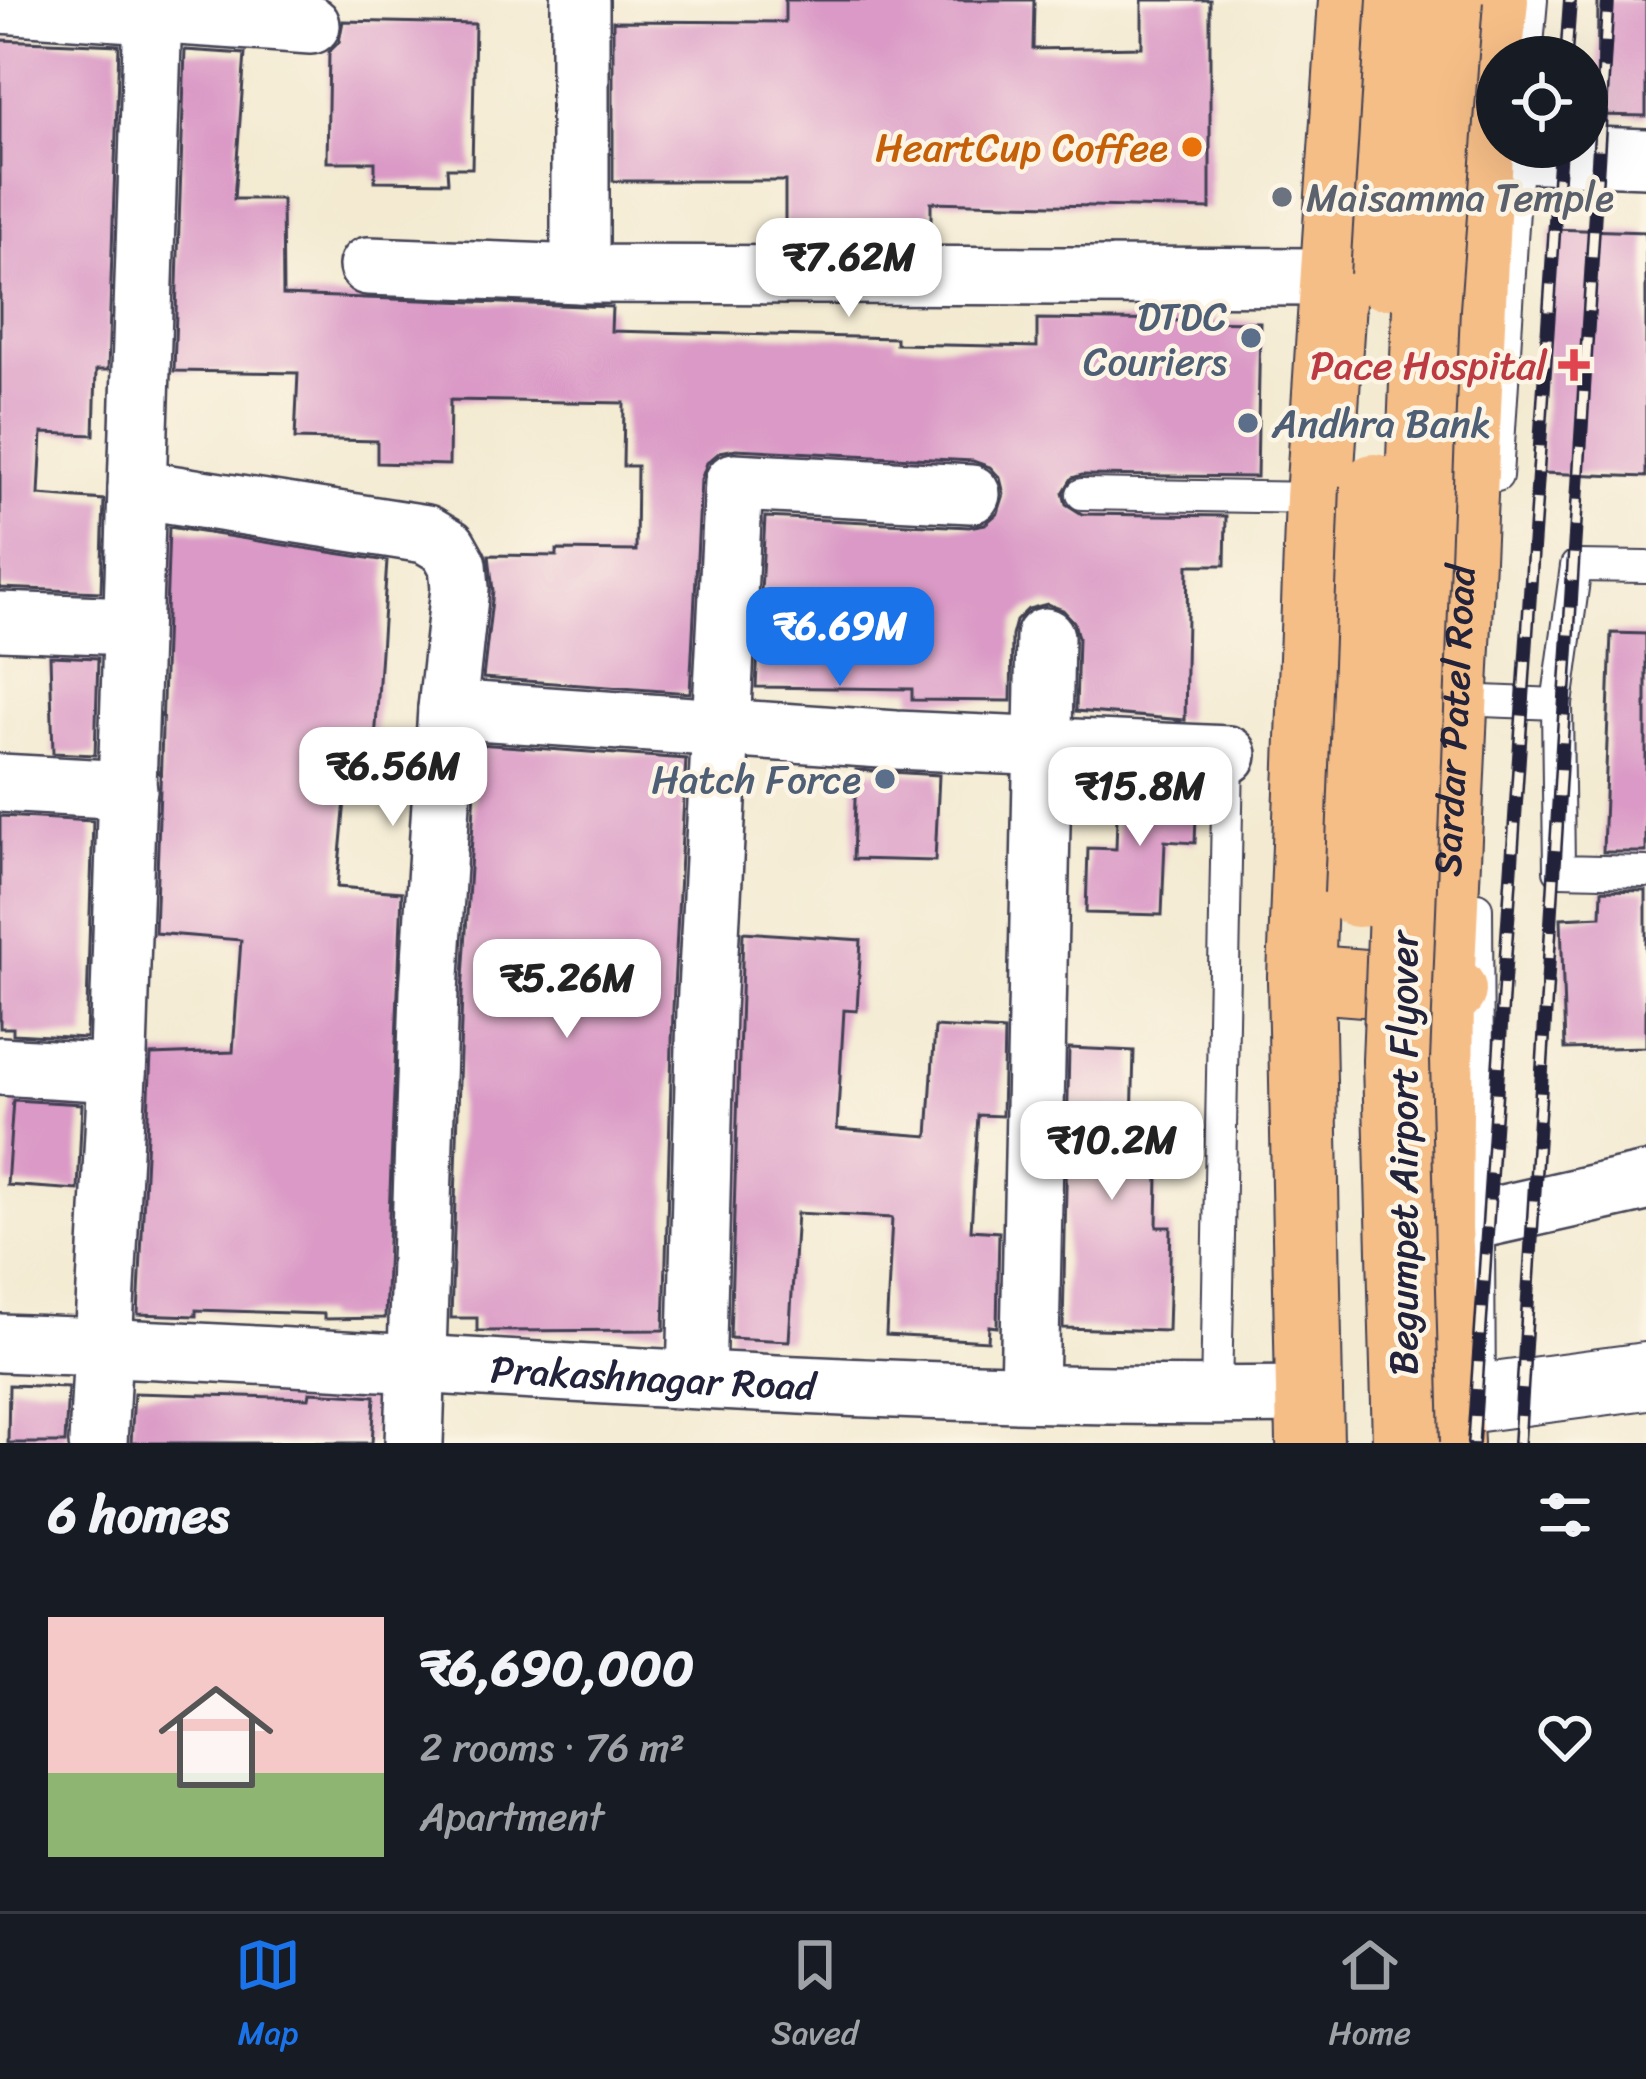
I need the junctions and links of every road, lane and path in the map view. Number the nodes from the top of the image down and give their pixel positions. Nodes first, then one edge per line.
1 (580, 0) edge
2 (1352, 0) edge
3 (1401, 0) edge
4 (1449, 0) edge
5 (1495, 0) edge
6 (1532, 0) edge
7 (0, 4) edge
8 (152, 13) junction
9 (311, 25) dead end
10 (1529, 36) edge
11 (1608, 156) edge
12 (1646, 158) edge
13 (1517, 168) edge
14 (368, 266) dead end
15 (580, 274) junction
16 (1331, 277) junction
17 (137, 489) junction
18 (970, 494) dead end
19 (1082, 494) dead end
20 (1319, 498) junction
21 (1495, 511) dead end
22 (1646, 567) edge
23 (0, 621) edge
24 (130, 626) junction
25 (1045, 637) dead end
26 (1486, 654) dead end
27 (1484, 701) junction
28 (1557, 704) junction
29 (447, 710) junction
30 (722, 726) junction
31 (1042, 744) junction
32 (1228, 755) joint
33 (1481, 770) dead end
34 (0, 783) edge
35 (128, 790) junction
36 (1646, 872) edge
37 (1478, 886) dead end
38 (1301, 978) junction
39 (1458, 990) junction
40 (0, 1066) edge
41 (117, 1073) junction
42 (1646, 1182) edge
43 (1476, 1220) junction
44 (0, 1343) edge
45 (103, 1347) junction
46 (415, 1366) junction
47 (1646, 1376) edge
48 (696, 1379) junction
49 (1030, 1392) junction
50 (1216, 1397) junction
51 (1309, 1419) edge
52 (1454, 1426) edge
53 (98, 1443) edge
54 (414, 1443) edge
55 (1362, 1443) edge

1 - 15 street
2 - 16 main road
3 - 55 main road, Begumpet Airport Flyover, bridge
4 - 52 main road, Begumpet Airport Flyover, bridge
5 - 39 main road, Sardar Patel Road
6 - 10 lane
7 - 8 street
8 - 9 street
8 - 17 street
11 - 12 street
13 - 21 lane
14 - 15 street
15 - 16 street
16 - 20 main road
17 - 24 street
17 - 29 street
18 - 30 street
19 - 20 lane
20 - 38 main road
22 - 28 lane
23 - 24 street
24 - 35 street
25 - 31 street
26 - 27 lane
27 - 28 lane
27 - 33 lane
28 - 36 lane
29 - 30 street
29 - 46 street
30 - 31 street
30 - 48 street
31 - 32 street
31 - 49 street
32 - 50 lane
34 - 35 street
35 - 41 street
37 - 39 lane
38 - 39 main road
38 - 51 main road
39 - 43 lane
39 - 52 main road, Sardar Patel Road
40 - 41 street
41 - 45 street
42 - 43 street
43 - 52 lane
44 - 45 street, Prakashnagar Road
45 - 46 street, Prakashnagar Road
45 - 53 street
46 - 48 street, Prakashnagar Road
46 - 54 street
47 - 52 street
48 - 49 street, Prakashnagar Road
49 - 50 street, Prakashnagar Road
50 - 51 street, Prakashnagar Road

